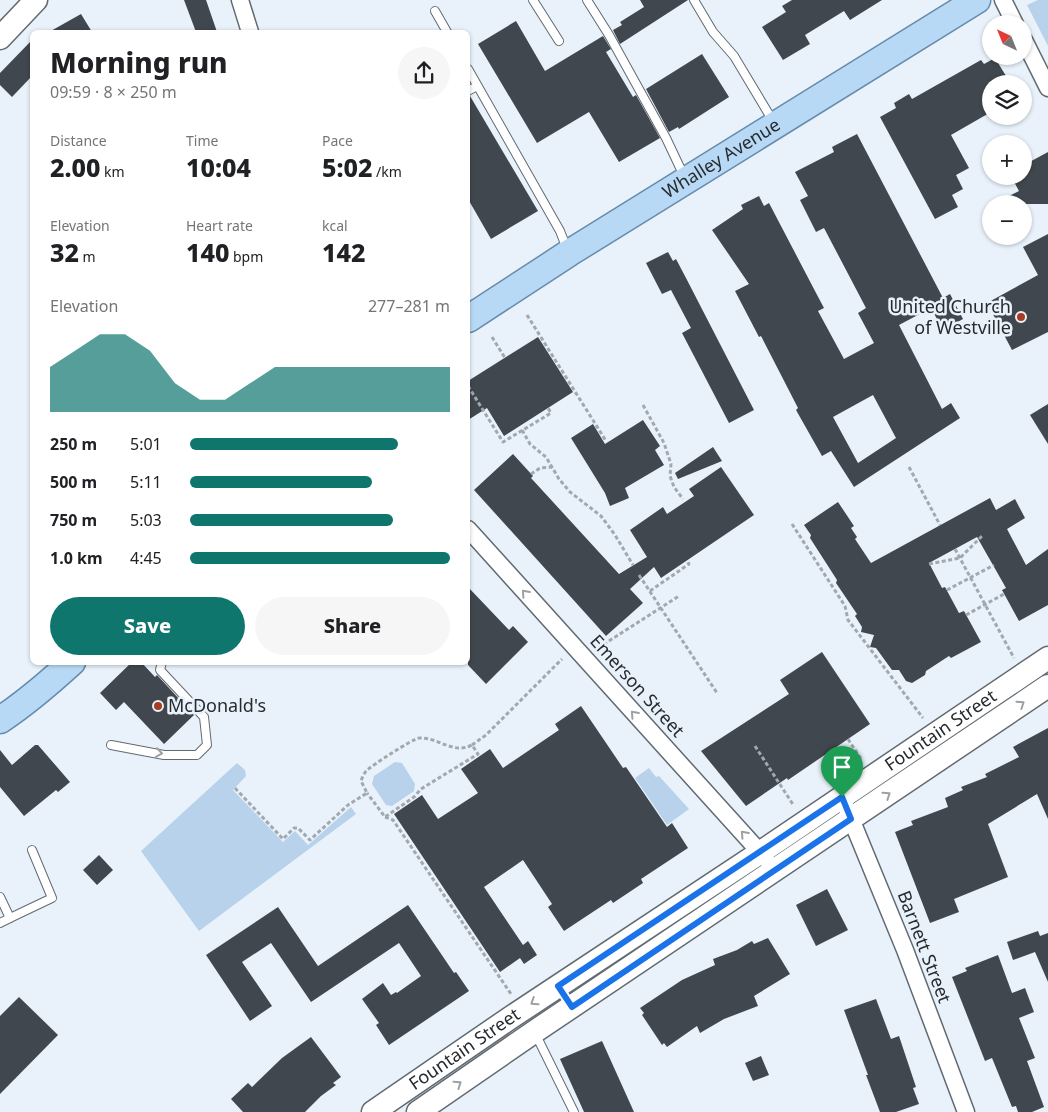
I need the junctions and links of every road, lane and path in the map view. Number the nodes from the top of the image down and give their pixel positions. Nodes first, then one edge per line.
1 (36, 0) edge
2 (240, 0) edge
3 (533, 0) edge
4 (587, 0) edge
5 (694, 0) edge
6 (977, 0) edge
7 (1003, 0) edge
8 (435, 11) dead end
9 (1010, 15) edge
10 (249, 30) edge
11 (446, 30) edge
12 (0, 38) edge
13 (559, 42) dead end
14 (1032, 56) edge
15 (470, 72) edge
16 (477, 86) junction
17 (1048, 88) edge
18 (470, 91) edge
19 (775, 125) junction
20 (686, 180) junction
21 (569, 253) junction
22 (527, 315) dead end
23 (470, 317) edge
24 (492, 337) dead end
25 (505, 358) dead end
26 (470, 389) edge
27 (643, 405) dead end
28 (548, 408) dead end
29 (522, 430) junction
30 (606, 441) dead end
31 (552, 467) junction
32 (909, 467) dead end
33 (531, 474) dead end
34 (683, 499) dead end
35 (792, 524) dead end
36 (940, 525) dead end
37 (470, 531) edge
38 (982, 536) dead end
39 (955, 549) dead end
40 (960, 558) junction
41 (687, 560) dead end
42 (929, 564) dead end
43 (633, 565) dead end
44 (994, 565) dead end
45 (639, 576) dead end
46 (970, 578) junction
47 (947, 590) dead end
48 (650, 591) junction
49 (1004, 594) dead end
50 (679, 596) dead end
51 (985, 604) junction
52 (662, 607) junction
53 (966, 615) dead end
54 (597, 649) dead end
55 (562, 658) dead end
56 (1048, 658) edge
57 (1015, 659) dead end
58 (69, 665) edge
59 (161, 665) edge
60 (1048, 686) edge
61 (717, 693) dead end
62 (923, 719) dead end
63 (0, 720) edge
64 (848, 739) dead end
65 (472, 744) junction
66 (111, 745) dead end
67 (755, 746) dead end
68 (861, 759) dead end
69 (235, 788) dead end
70 (367, 793) junction
71 (842, 797) junction
72 (794, 806) dead end
73 (385, 817) junction
74 (851, 819) junction
75 (32, 850) dead end
76 (761, 852) junction
77 (776, 870) junction
78 (0, 897) edge
79 (10, 918) junction
80 (0, 923) edge
81 (558, 986) junction
82 (512, 996) dead end
83 (572, 1007) junction
84 (534, 1032) junction
85 (429, 1107) edge
86 (373, 1112) edge
87 (574, 1112) edge
88 (966, 1112) edge

1 - 12 main road
2 - 10 street
3 - 13 lane
4 - 20 lane
5 - 19 lane
6 - 19 main road, Whalley Avenue
7 - 9 street
8 - 11 lane
14 - 17 street
15 - 16 lane
16 - 18 lane
16 - 21 lane
19 - 20 main road, Whalley Avenue
20 - 21 main road, Whalley Avenue
21 - 23 main road, Whalley Avenue
22 - 30 path
24 - 25 path
26 - 29 path
27 - 34 path
28 - 29 path
29 - 31 path
31 - 33 path
31 - 43 path
32 - 36 path
35 - 62 path
76 -> 37 street, Emerson Street
38 - 40 path
39 - 40 path
40 - 42 path
40 - 46 path
41 - 48 path
44 - 46 path
45 - 48 path
46 - 47 path
46 - 51 path
48 - 52 path
49 - 51 path
50 - 52 path
51 - 53 path
51 - 57 path
52 - 54 path
52 - 61 path
55 - 65 path
56 - 71 main road, Fountain Street
58 - 63 main road
66 -> 59 lane
74 -> 60 main road, Fountain Street
64 - 68 path
65 - 70 path
65 - 73 path
67 - 72 path
69 - 70 path
70 - 73 path
71 - 74 street, Barnett Street
71 - 76 main road, Fountain Street
73 - 82 path
74 - 77 main road, Fountain Street
74 - 88 street, Barnett Street
75 - 79 lane
76 - 77 street, Emerson Street
76 - 81 main road, Fountain Street
77 - 83 main road, Fountain Street
78 - 79 lane
79 - 80 lane
81 - 83 main road
81 -> 86 main road, Fountain Street
83 - 84 main road, Fountain Street
85 -> 84 main road, Fountain Street
84 - 87 lane

